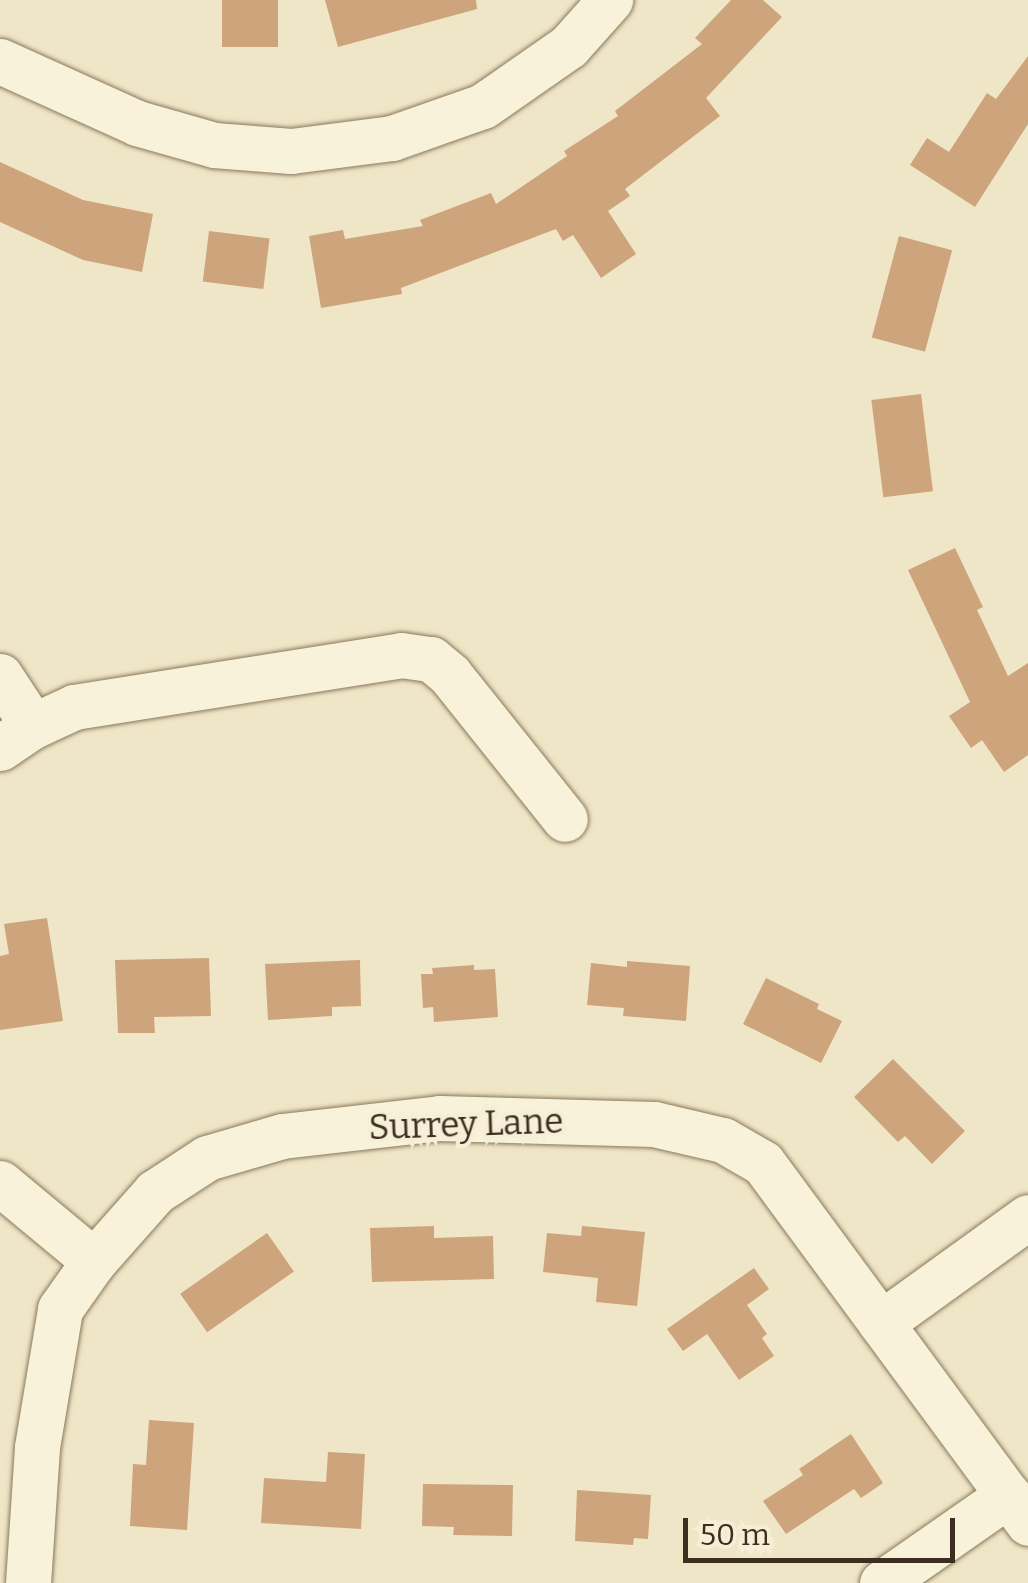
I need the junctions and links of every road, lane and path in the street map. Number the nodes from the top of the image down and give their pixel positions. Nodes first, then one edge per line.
1 (610, 0) edge
2 (0, 62) edge
3 (0, 676) edge
4 (16, 737) edge
5 (565, 819) dead end
6 (0, 1183) edge
7 (1028, 1217) edge
8 (94, 1262) junction
9 (881, 1323) junction
10 (1018, 1509) edge
11 (28, 1583) edge
12 (882, 1583) edge

1 - 2 street
3 - 4 street
4 - 5 street
6 - 8 street
7 - 9 street
8 - 9 street, Surrey Lane
8 - 11 street, Surrey Lane
9 - 10 street, Surrey Lane
10 - 12 street

